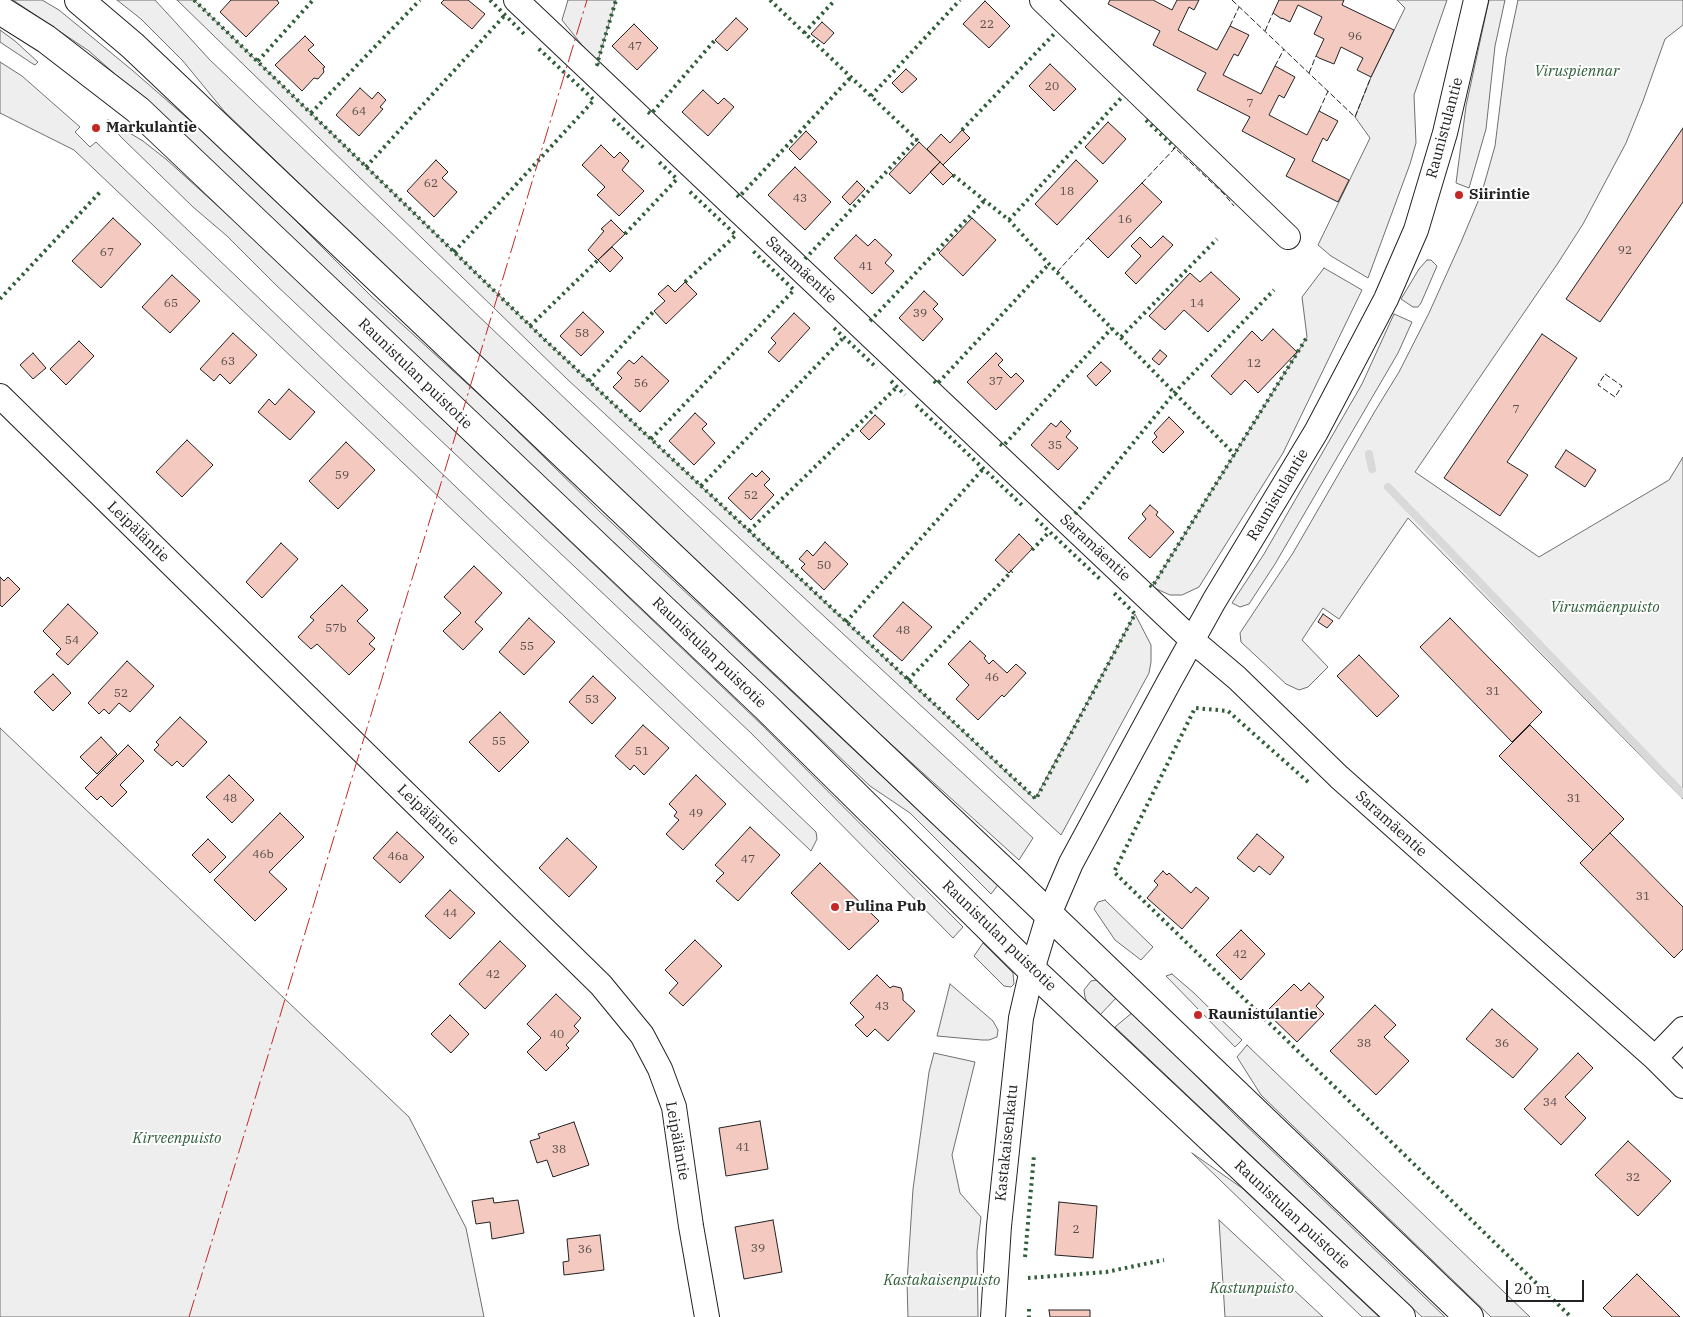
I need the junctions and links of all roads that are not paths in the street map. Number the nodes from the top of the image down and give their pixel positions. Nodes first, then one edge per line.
1 (79, 0) edge
2 (516, 0) edge
3 (1042, 0) edge
4 (1476, 0) edge
5 (0, 10) edge
6 (1288, 237) dead end
7 (0, 396) edge
8 (1192, 640) junction
9 (1049, 914) junction
10 (1032, 970) junction
11 (1683, 1029) edge
12 (1655, 1058) junction
13 (1683, 1086) edge
14 (707, 1317) edge
15 (993, 1317) edge
16 (1401, 1317) edge
17 (1469, 1317) edge

1 - 9 main road
2 - 8 street, Saramäentie
3 - 6 street
4 - 8 street, Raunistulantie
5 - 10 main road, Raunistulan puistotie
7 - 14 street, Leipäläntie
8 - 9 street, Raunistulantie
8 - 12 street, Saramäentie
9 - 10 street, Raunistulantie
9 - 17 main road
10 - 15 street, Kastakaisenkatu
10 - 16 main road, Raunistulan puistotie
11 - 12 street
12 - 13 street, Saramäentie

